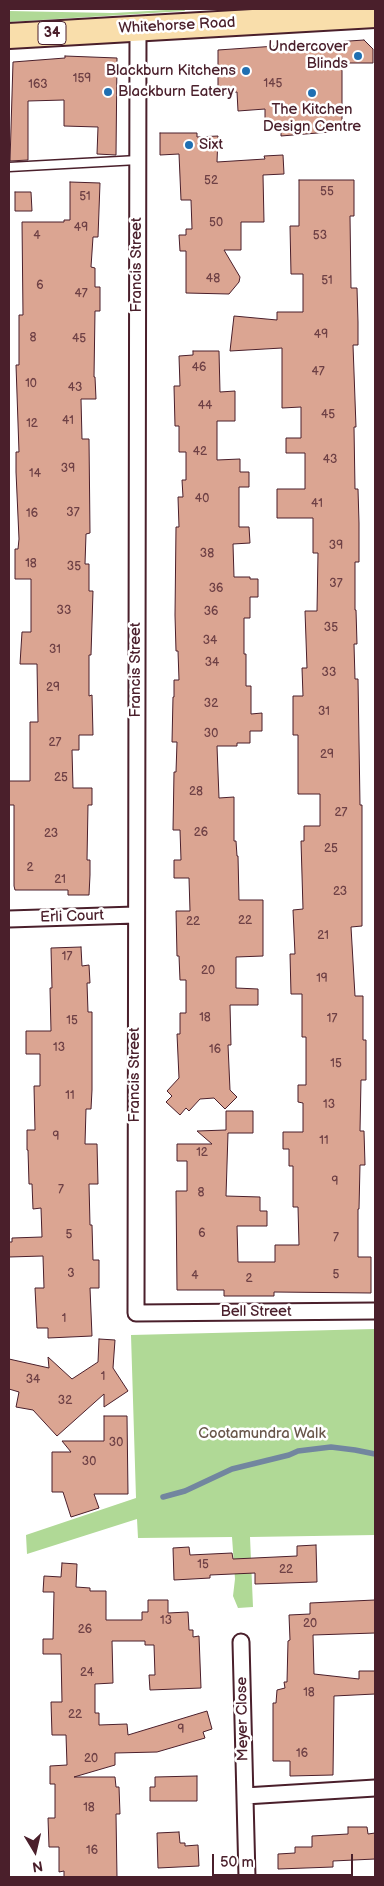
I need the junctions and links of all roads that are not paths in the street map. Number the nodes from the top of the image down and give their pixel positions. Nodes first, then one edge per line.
1 (375, 15) edge
2 (222, 16) edge
3 (138, 28) junction
4 (9, 36) edge
5 (138, 160) junction
6 (9, 167) edge
7 (135, 915) junction
8 (9, 919) edge
9 (375, 1311) edge
10 (136, 1313) joint
11 (241, 1642) dead end
12 (375, 1788) edge
13 (245, 1796) junction
14 (247, 1877) edge

1 - 2 main road, Whitehorse Road / 34
2 - 3 main road, Whitehorse Road / 34
3 - 4 main road, Whitehorse Road / 34
3 - 5 street, Francis Street
5 - 6 lane
5 - 7 street, Francis Street
7 - 8 street, Erli Court
7 - 10 street, Francis Street
9 - 10 street, Bell Street
11 - 13 street, Meyer Close
12 - 13 street
13 - 14 street, Meyer Close

